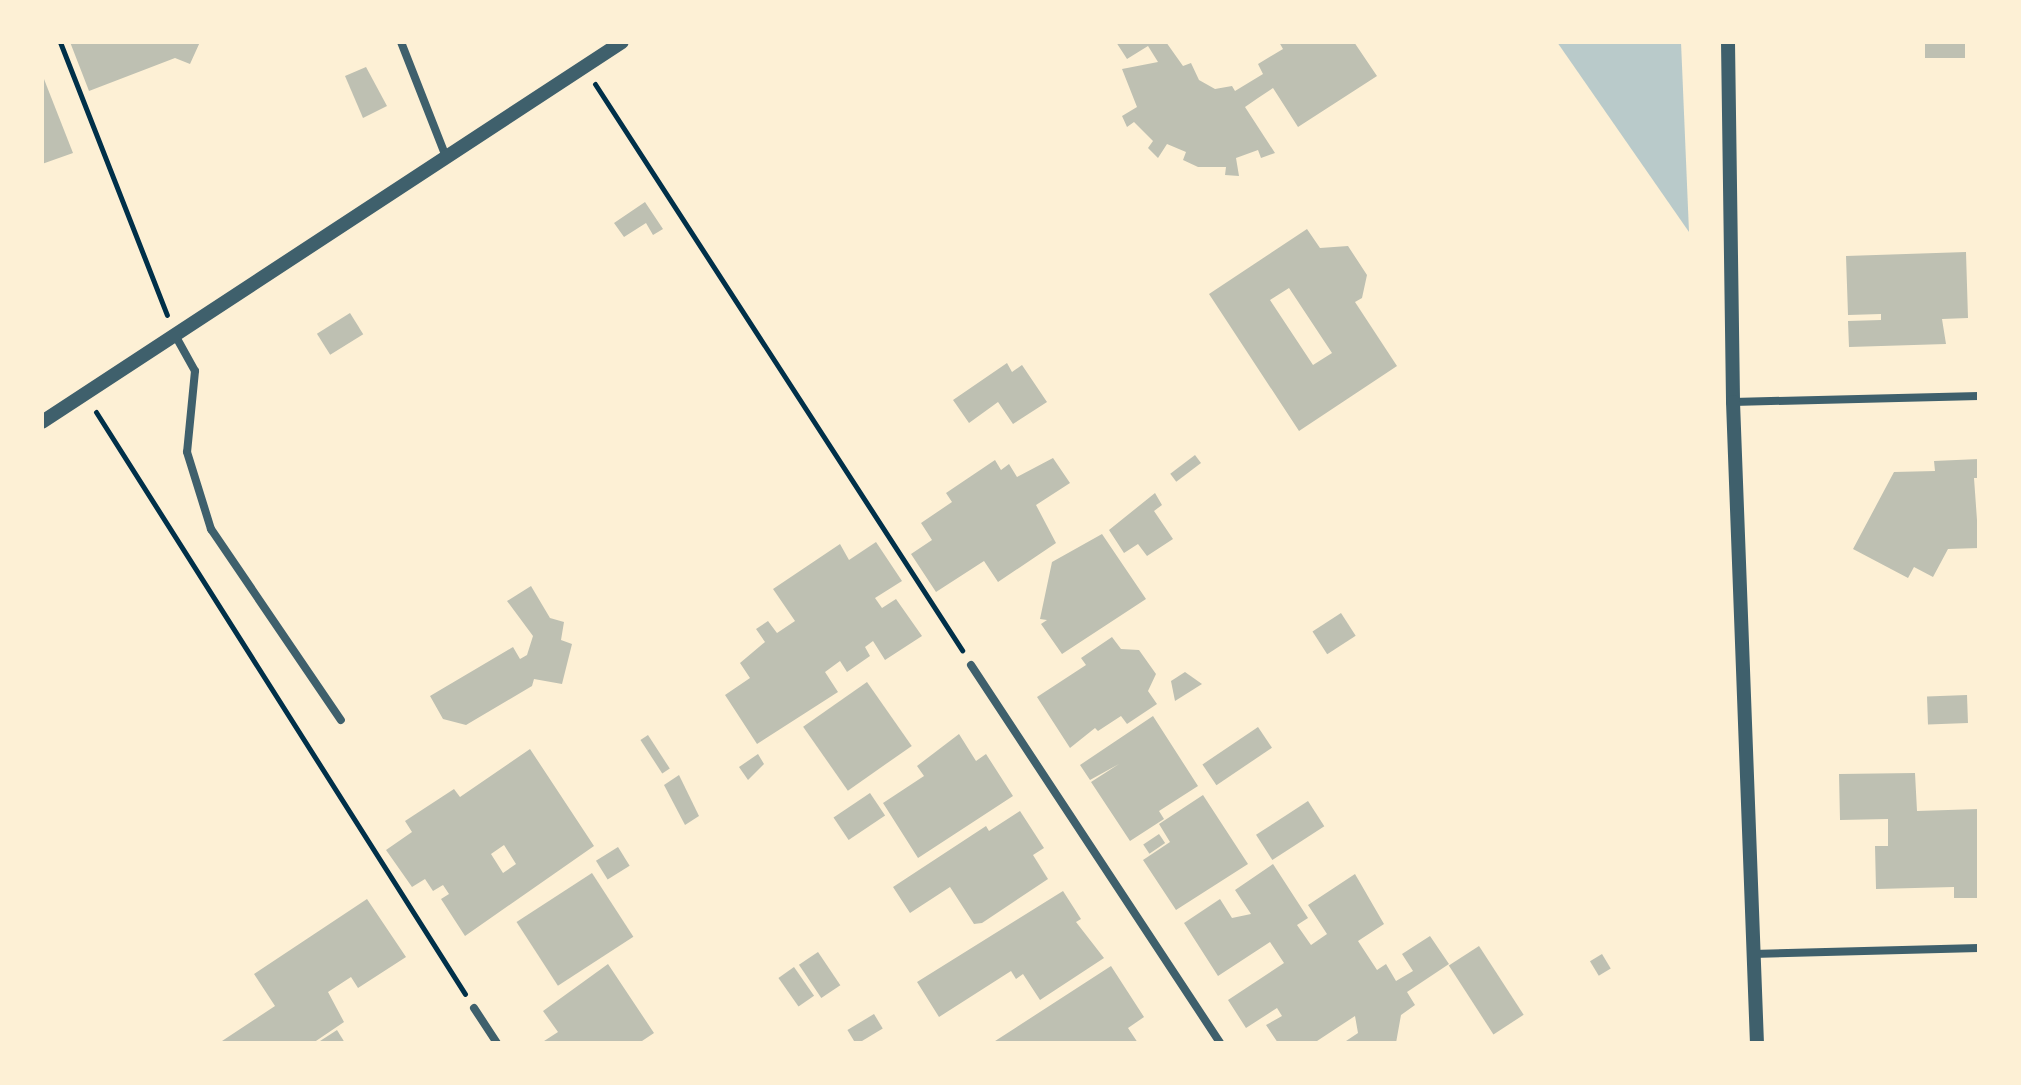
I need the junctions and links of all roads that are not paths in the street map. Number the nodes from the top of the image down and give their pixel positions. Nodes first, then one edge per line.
1 (401, 42) edge
2 (622, 42) edge
3 (1728, 42) edge
4 (446, 157) junction
5 (175, 335) junction
6 (1979, 396) edge
7 (1733, 402) junction
8 (42, 422) edge
9 (971, 665) road end
10 (341, 720) dead end
11 (1979, 948) edge
12 (1752, 955) junction
13 (474, 1008) road end
14 (497, 1043) edge
15 (1220, 1043) edge
16 (1757, 1043) edge

1 - 4 street
2 - 4 street
3 - 7 street
4 - 5 street
5 - 8 street
5 - 10 street
6 - 7 street
7 - 12 street
9 - 15 street
11 - 12 street
12 - 16 street
13 - 14 street

